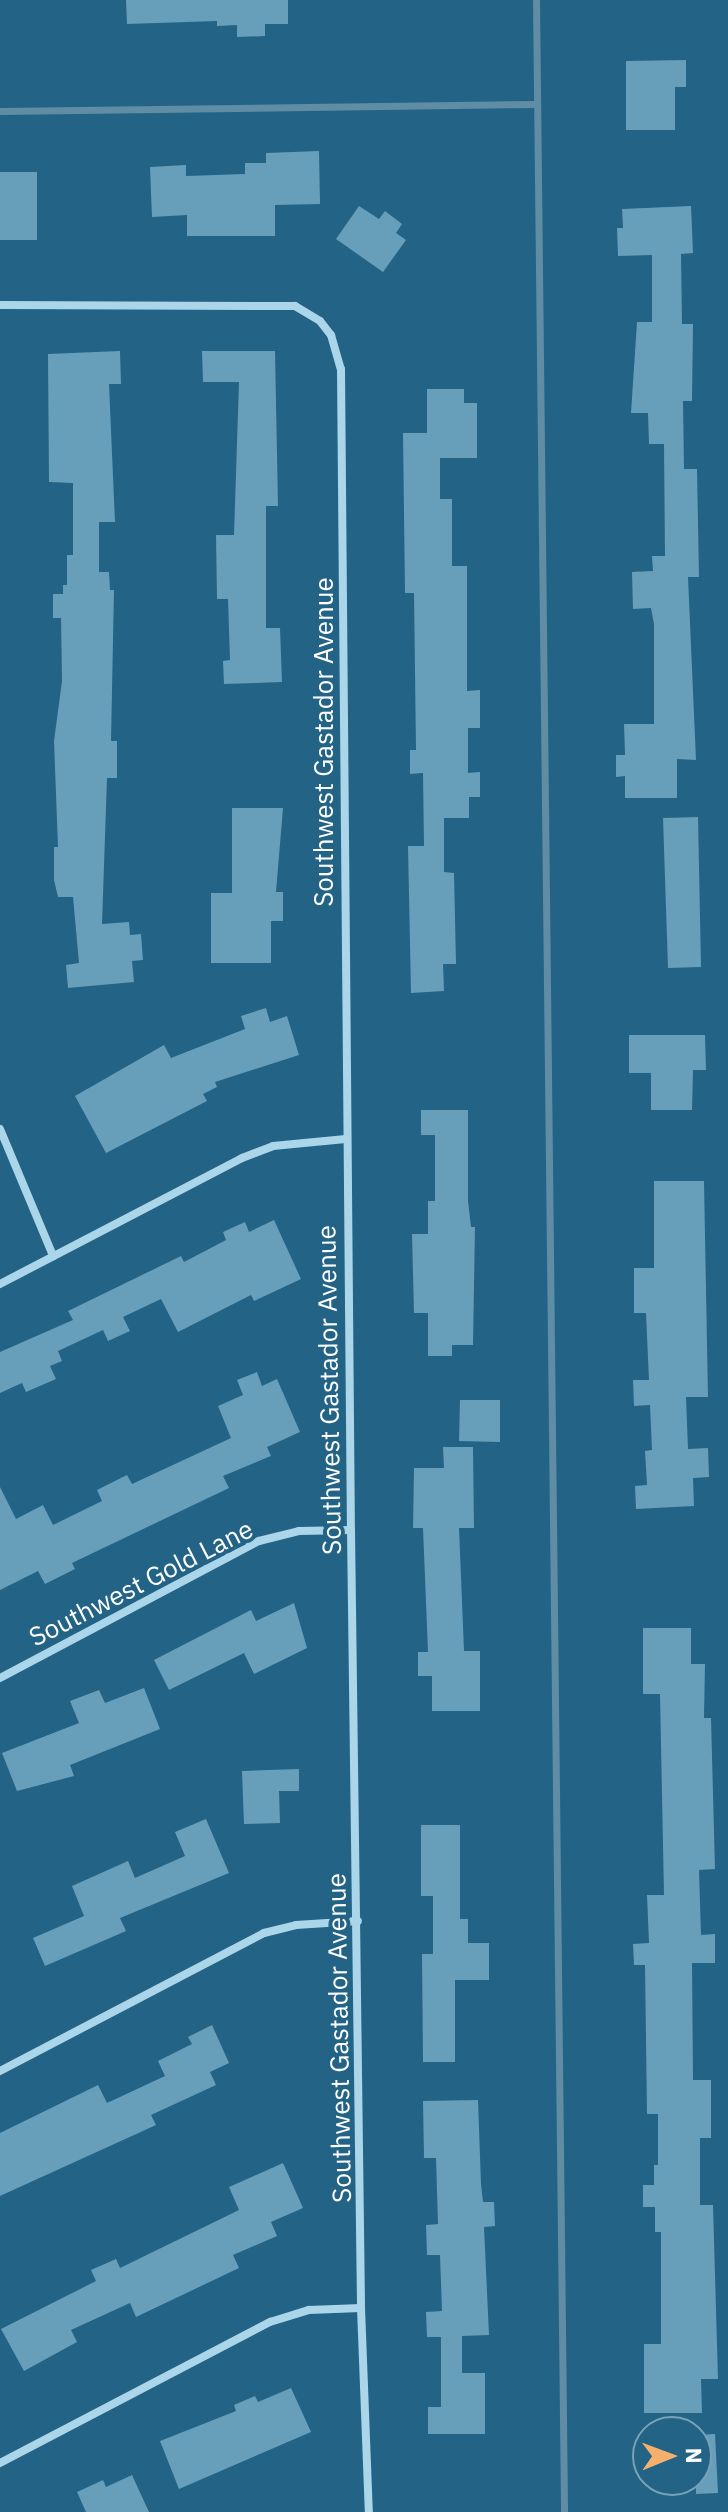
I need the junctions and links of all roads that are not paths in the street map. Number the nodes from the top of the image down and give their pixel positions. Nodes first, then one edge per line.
1 (0, 305) edge
2 (0, 1129) edge
3 (346, 1139) junction
4 (53, 1256) junction
5 (0, 1284) edge
6 (351, 1530) junction
7 (0, 1678) edge
8 (358, 1921) junction
9 (0, 2071) edge
10 (361, 2308) junction
11 (0, 2463) edge
12 (369, 2512) edge

1 - 3 street, Southwest Gastador Avenue
2 - 4 street
3 - 4 street
3 - 6 street, Southwest Gastador Avenue
4 - 5 street
6 - 7 street, Southwest Gold Lane
6 - 8 street, Southwest Gastador Avenue
8 - 9 street
8 - 10 street, Southwest Gastador Avenue
10 - 11 street
10 - 12 street, Southwest Gastador Avenue

